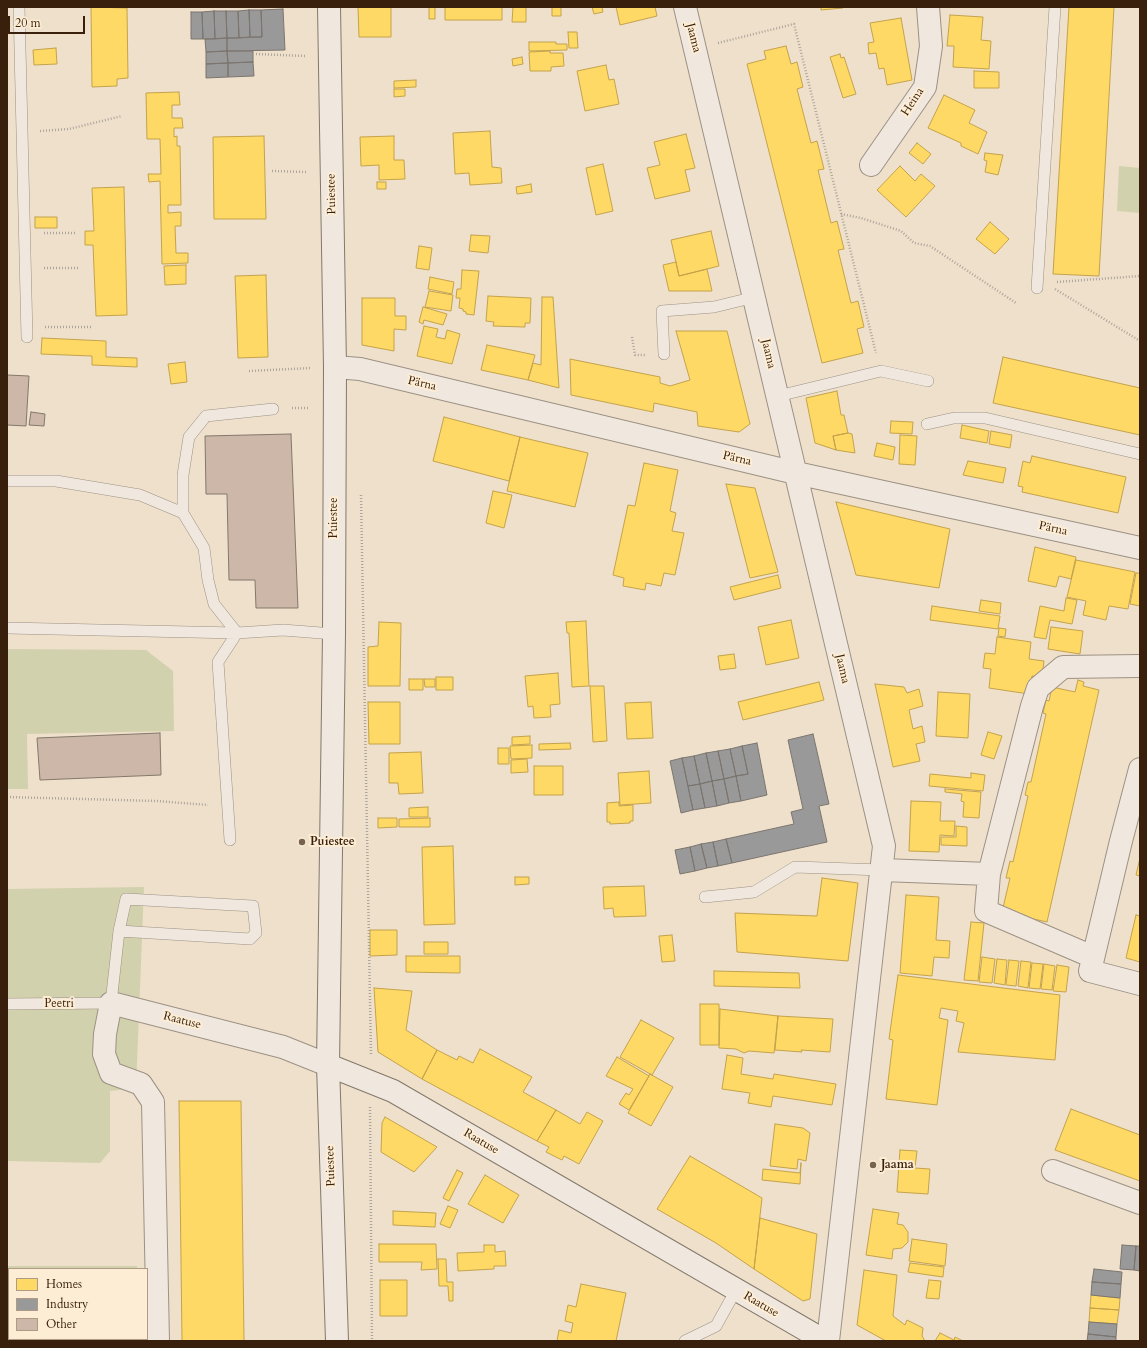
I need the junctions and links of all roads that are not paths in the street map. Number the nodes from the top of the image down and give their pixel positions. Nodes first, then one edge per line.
1 (19, 7) edge
2 (329, 7) edge
3 (685, 7) edge
4 (928, 7) edge
5 (1054, 7) edge
6 (871, 165) dead end
7 (1037, 288) dead end
8 (755, 297) junction
9 (27, 332) road end
10 (664, 354) dead end
11 (335, 368) junction
12 (928, 381) dead end
13 (778, 396) junction
14 (273, 409) dead end
15 (927, 424) dead end
16 (1140, 454) edge
17 (796, 473) junction
18 (7, 481) edge
19 (182, 513) junction
20 (1140, 548) edge
21 (7, 628) edge
22 (237, 633) junction
23 (334, 634) junction
24 (1140, 666) edge
25 (1140, 769) edge
26 (230, 840) dead end
27 (882, 870) junction
28 (989, 874) junction
29 (705, 897) dead end
30 (119, 931) junction
31 (1093, 958) junction
32 (1140, 984) edge
33 (111, 1003) junction
34 (7, 1004) edge
35 (328, 1065) junction
36 (1053, 1171) dead end
37 (1140, 1203) edge
38 (736, 1290) junction
39 (158, 1341) edge
40 (337, 1341) edge
41 (685, 1341) edge
42 (825, 1341) edge
43 (828, 1341) edge

1 - 9 lane
2 - 11 street, Puiestee
3 - 8 street, Jaama
4 - 6 street, Heina
5 - 7 lane
8 - 10 lane
8 - 13 street, Jaama
11 - 17 street, Pärna
11 - 23 street, Puiestee
12 - 13 lane
13 - 17 street, Jaama
14 - 19 lane
15 - 16 lane
17 - 20 street, Pärna
17 - 27 street, Jaama
18 - 19 lane
19 - 22 lane
21 - 22 lane
22 - 23 lane
22 - 26 lane
23 - 35 street, Puiestee
24 - 28 street
25 - 31 street
27 - 28 street
27 - 29 lane
27 - 43 street, Jaama
28 - 31 street
30 - 30 lane
30 - 33 lane
31 - 32 street
33 - 34 lane, Peetri
33 - 35 street, Raatuse
33 - 39 street
35 - 38 street, Raatuse
35 - 40 street, Puiestee
36 - 37 street
38 - 41 lane
38 - 42 street, Raatuse

